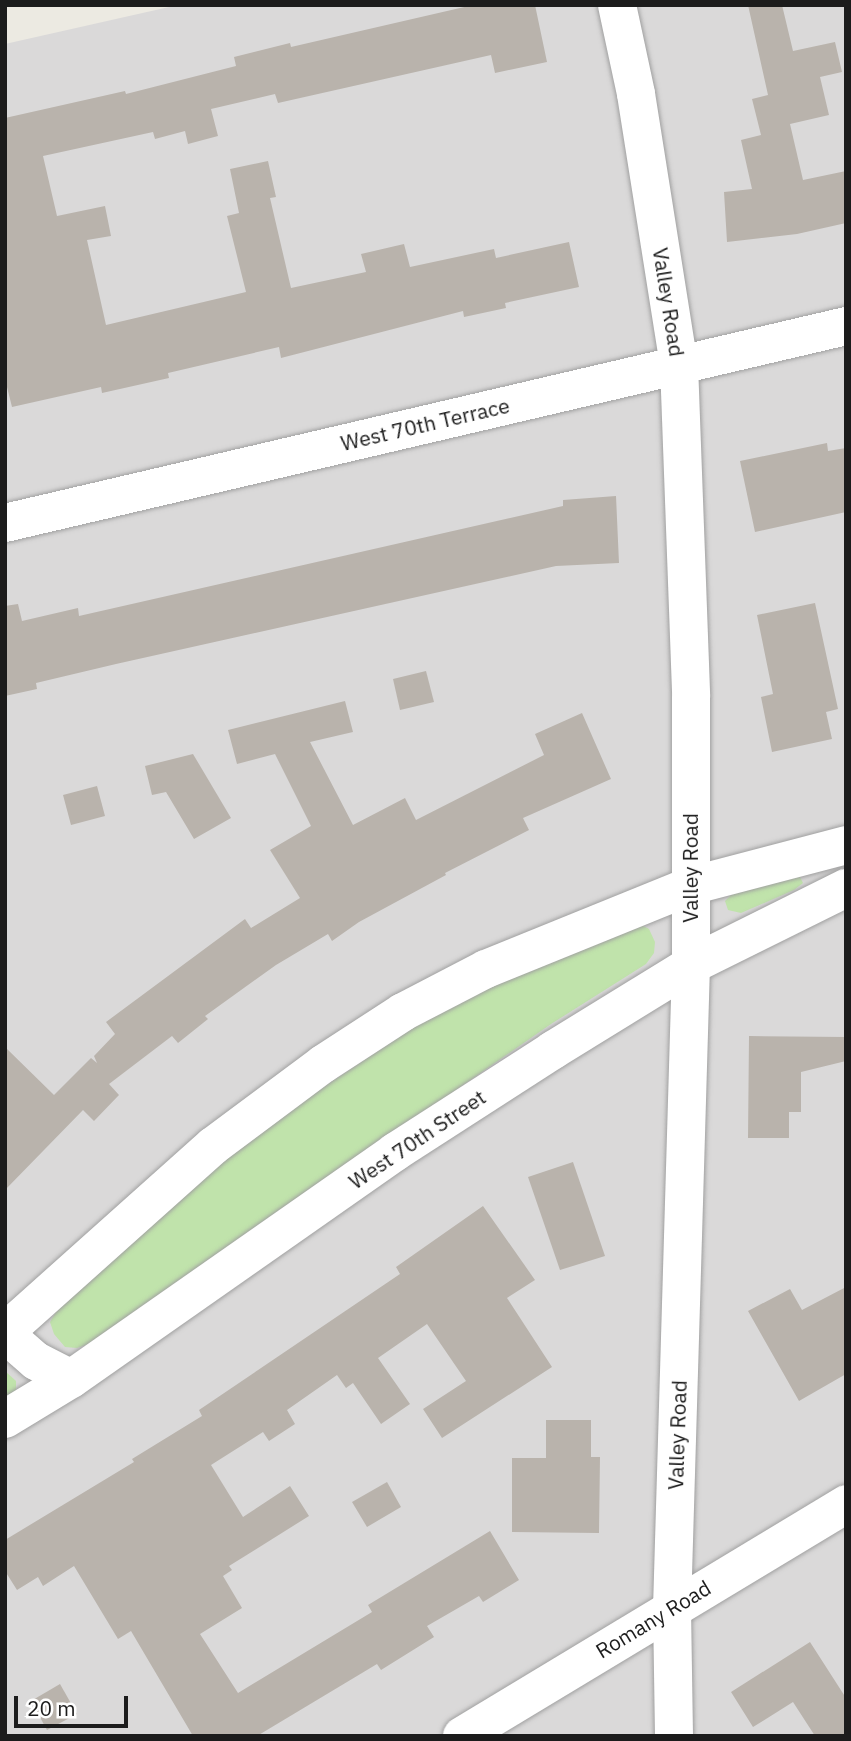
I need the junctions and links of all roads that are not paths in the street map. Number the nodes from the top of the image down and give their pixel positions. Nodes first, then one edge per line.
1 (617, 5) edge
2 (846, 326) edge
3 (679, 363) junction
4 (5, 523) edge
5 (846, 845) edge
6 (690, 886) junction
7 (846, 888) edge
8 (691, 965) junction
9 (5, 1333) edge
10 (71, 1378) junction
11 (5, 1419) edge
12 (846, 1504) edge
13 (672, 1608) junction
14 (462, 1736) edge
15 (674, 1736) edge

1 - 3 street, Valley Road
2 - 3 street, West 70th Terrace
3 - 4 street, West 70th Terrace
3 - 6 street, Valley Road
5 - 6 street
6 - 8 street, Valley Road
6 - 9 street
7 - 8 street, West 70th Street
8 - 10 street, West 70th Street
8 - 13 street, Valley Road
9 - 10 street
10 - 11 street, West 70th Street
12 - 13 street, Romany Road
13 - 14 street, Romany Road
13 - 15 street, Valley Road

